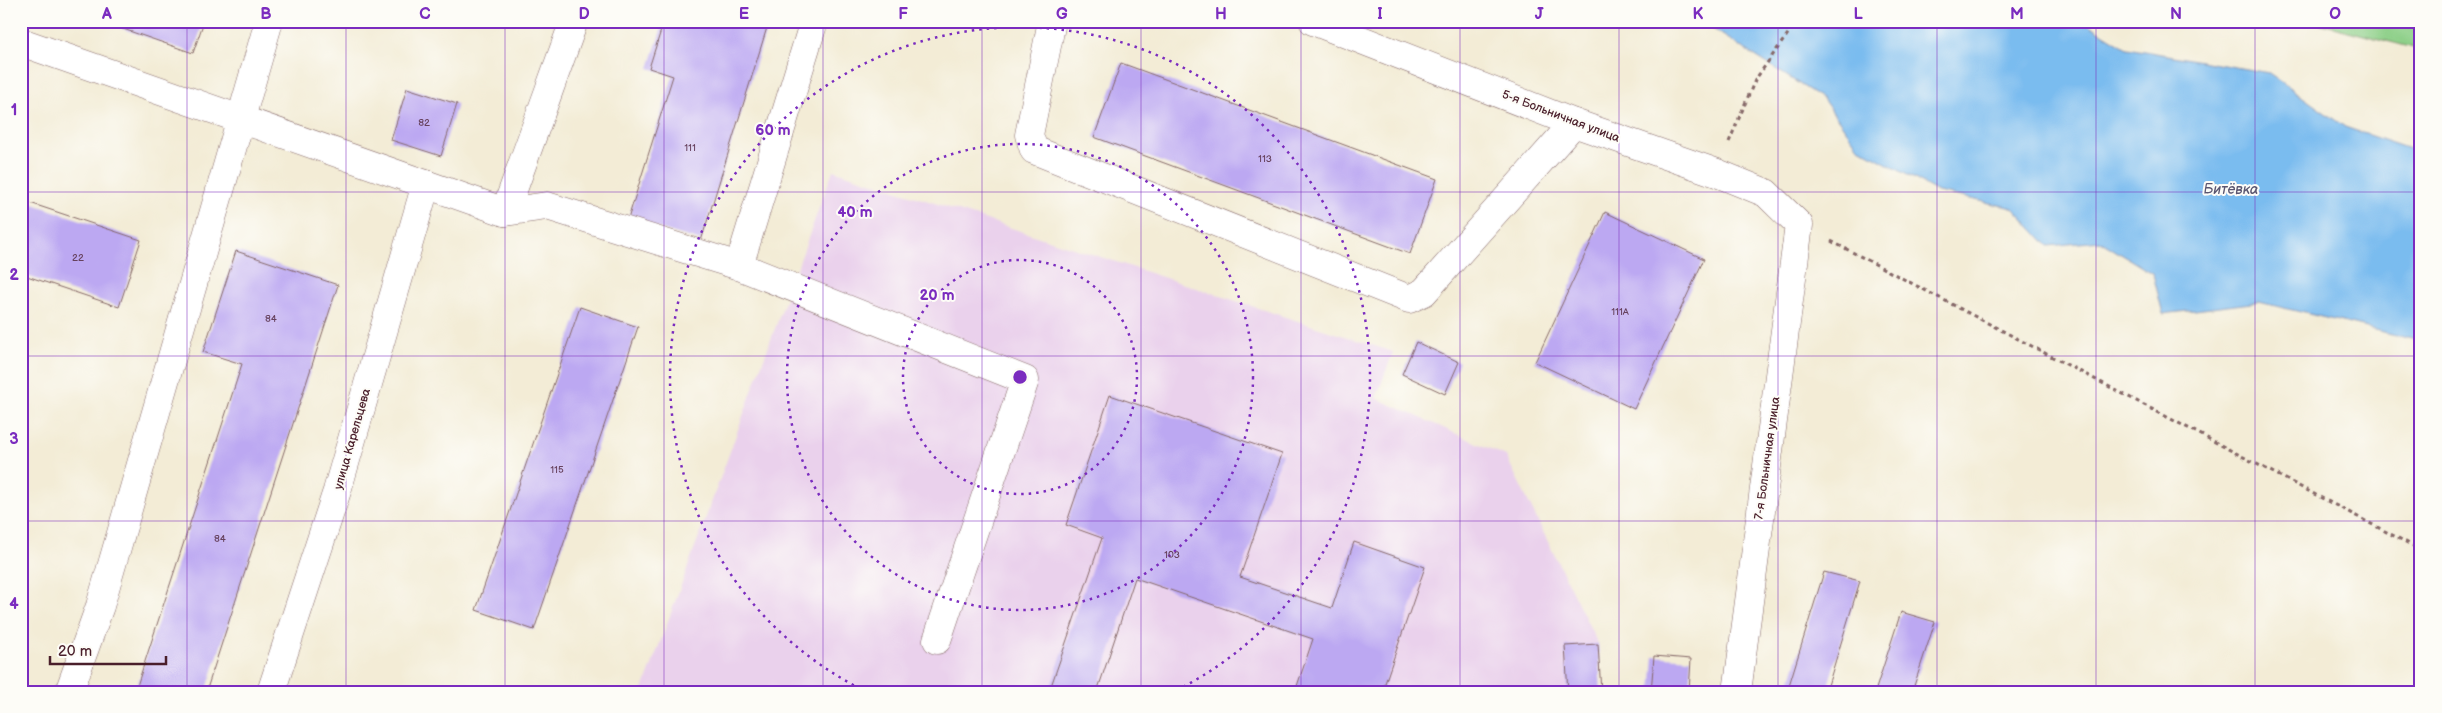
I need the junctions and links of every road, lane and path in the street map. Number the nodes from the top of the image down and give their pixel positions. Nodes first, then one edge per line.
1 (269, 21) edge
2 (574, 21) edge
3 (814, 21) edge
4 (1052, 21) edge
5 (1313, 21) edge
6 (1797, 21) edge
7 (21, 42) edge
8 (240, 119) junction
9 (1574, 123) junction
10 (1717, 173) junction
11 (426, 184) junction
12 (505, 212) junction
13 (1800, 225) junction
14 (739, 266) junction
15 (2421, 550) edge
16 (937, 640) dead end
17 (69, 692) edge
18 (271, 692) edge
19 (1737, 692) edge

1 - 8 street
2 - 12 street
3 - 14 street
4 - 9 street
5 - 9 street, 5-я Больничная улица
6 - 10 path
7 - 8 street
8 - 11 street
8 - 17 street
9 - 10 street, 5-я Больничная улица
10 - 13 street, 5-я Больничная улица
11 - 12 street
11 - 18 street, улица Карельцева
12 - 14 street
13 - 15 path
13 - 19 street, 7-я Больничная улица
14 - 16 street

